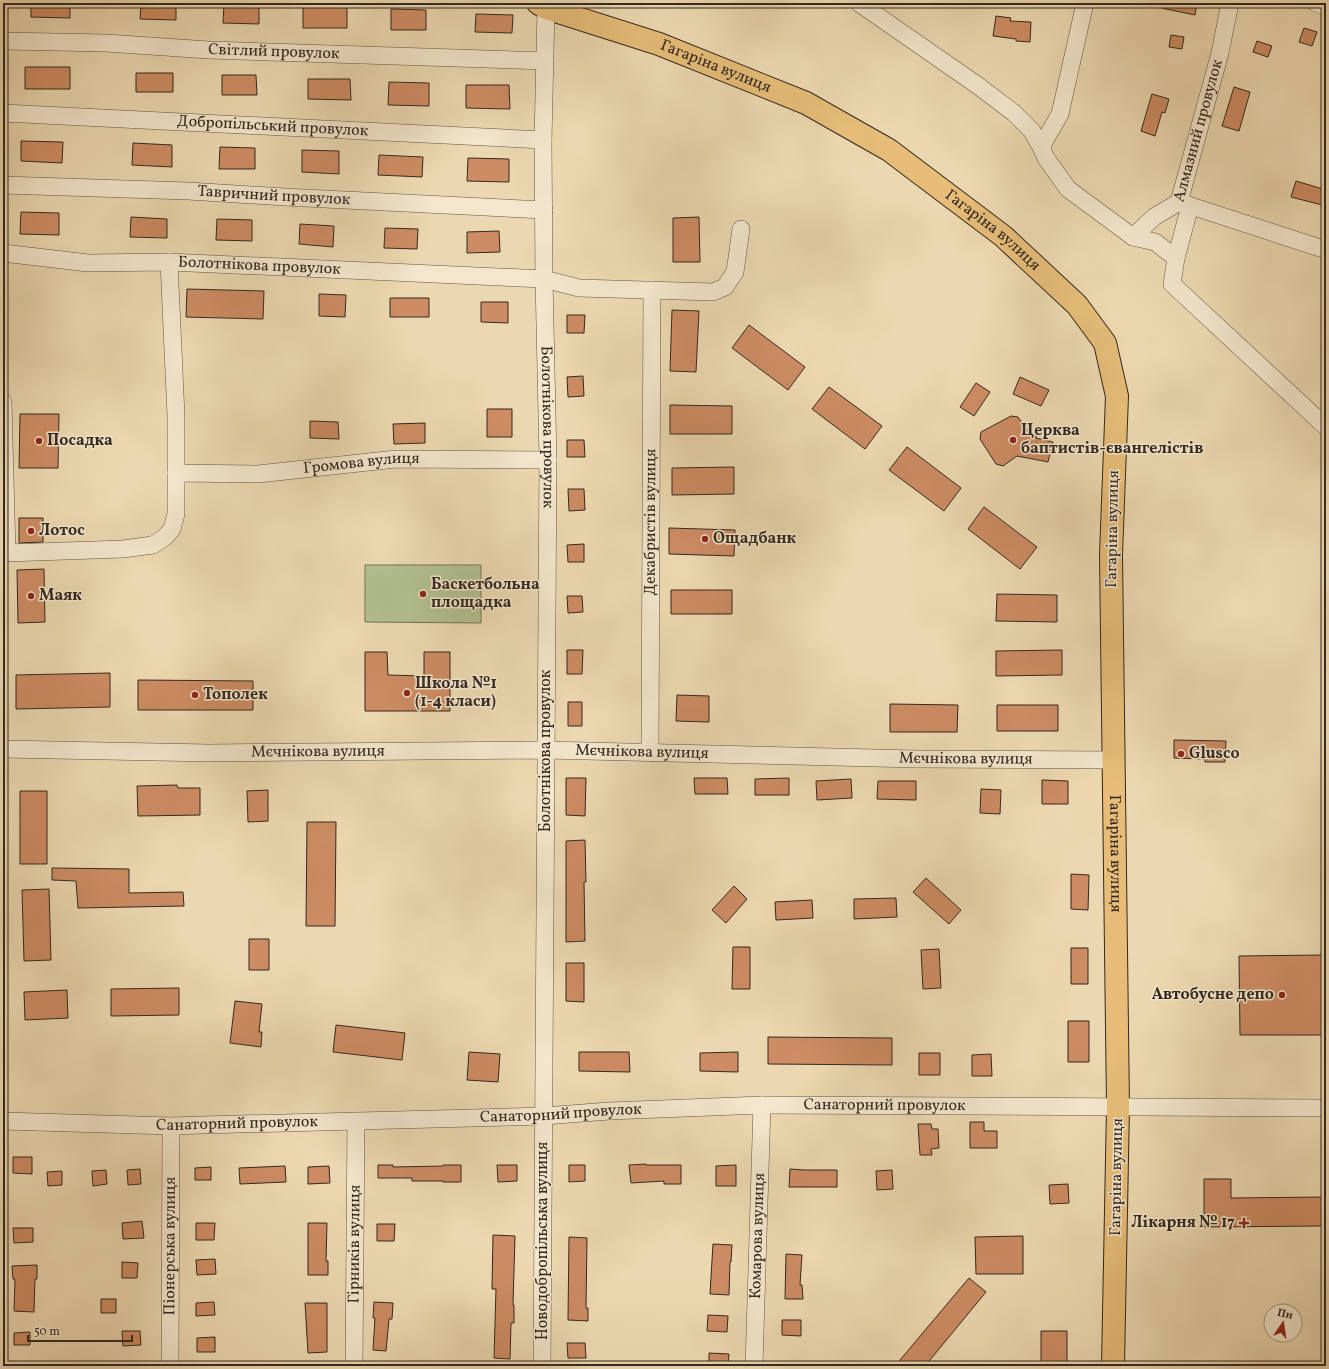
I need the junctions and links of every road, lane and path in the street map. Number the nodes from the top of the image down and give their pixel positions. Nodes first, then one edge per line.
1 (859, 3) edge
2 (1085, 3) edge
3 (1230, 3) edge
4 (1316, 3) edge
5 (542, 6) edge
6 (1326, 7) edge
7 (3, 41) edge
8 (545, 61) junction
9 (3, 113) edge
10 (543, 140) junction
11 (1041, 147) junction
12 (3, 185) edge
13 (1185, 204) junction
14 (544, 210) junction
15 (741, 229) dead end
16 (1133, 236) junction
17 (1326, 250) edge
18 (3, 253) edge
19 (1176, 258) junction
20 (169, 262) junction
21 (544, 279) junction
22 (652, 290) junction
23 (3, 402) edge
24 (1326, 427) edge
25 (548, 460) junction
26 (176, 474) junction
27 (5, 553) edge
28 (3, 748) edge
29 (546, 750) junction
30 (650, 753) junction
31 (1114, 760) junction
32 (762, 1105) junction
33 (1118, 1107) junction
34 (1326, 1108) edge
35 (544, 1116) junction
36 (3, 1121) edge
37 (356, 1122) junction
38 (171, 1126) junction
39 (170, 1366) edge
40 (354, 1366) edge
41 (542, 1366) edge
42 (754, 1366) edge
43 (1113, 1366) edge

1 - 11 street
2 - 11 street
3 - 13 street, Алмазний провулок
4 - 6 street
5 - 8 street
5 - 31 main road, Гагаріна вулиця
7 - 8 street, Світлий провулок
8 - 10 street
9 - 10 street, Добропільський провулок
10 - 14 street
11 - 16 street
12 - 14 street, Тавричний провулок
13 - 16 street, Алмазний провулок
13 - 17 street
13 - 19 street
14 - 21 street
15 - 22 street
16 - 19 street
18 - 20 street, Болотнікова провулок
19 - 24 street
20 - 21 street, Болотнікова провулок
20 - 26 street
21 - 22 street
21 - 25 street, Болотнікова провулок
22 - 30 street, Декабристів вулиця
23 - 27 street
25 - 26 street, Громова вулиця
25 - 29 street, Болотнікова провулок
26 - 27 street
28 - 29 street, Мєчнікова вулиця
29 - 30 street, Мєчнікова вулиця
29 - 35 street, Болотнікова провулок
30 - 31 street, Мєчнікова вулиця
31 - 33 main road, Гагаріна вулиця
32 - 33 street, Санаторний провулок
32 - 35 street, Санаторний провулок
32 - 42 street, Комарова вулиця
33 - 34 street, Санаторний провулок
33 - 43 main road, Гагаріна вулиця
35 - 37 street, Санаторний провулок
35 - 41 street, Новодобропільська вулиця
36 - 38 street, Санаторний провулок
37 - 38 street, Санаторний провулок
37 - 40 street, Гірників вулиця
38 - 39 street, Піонерська вулиця

